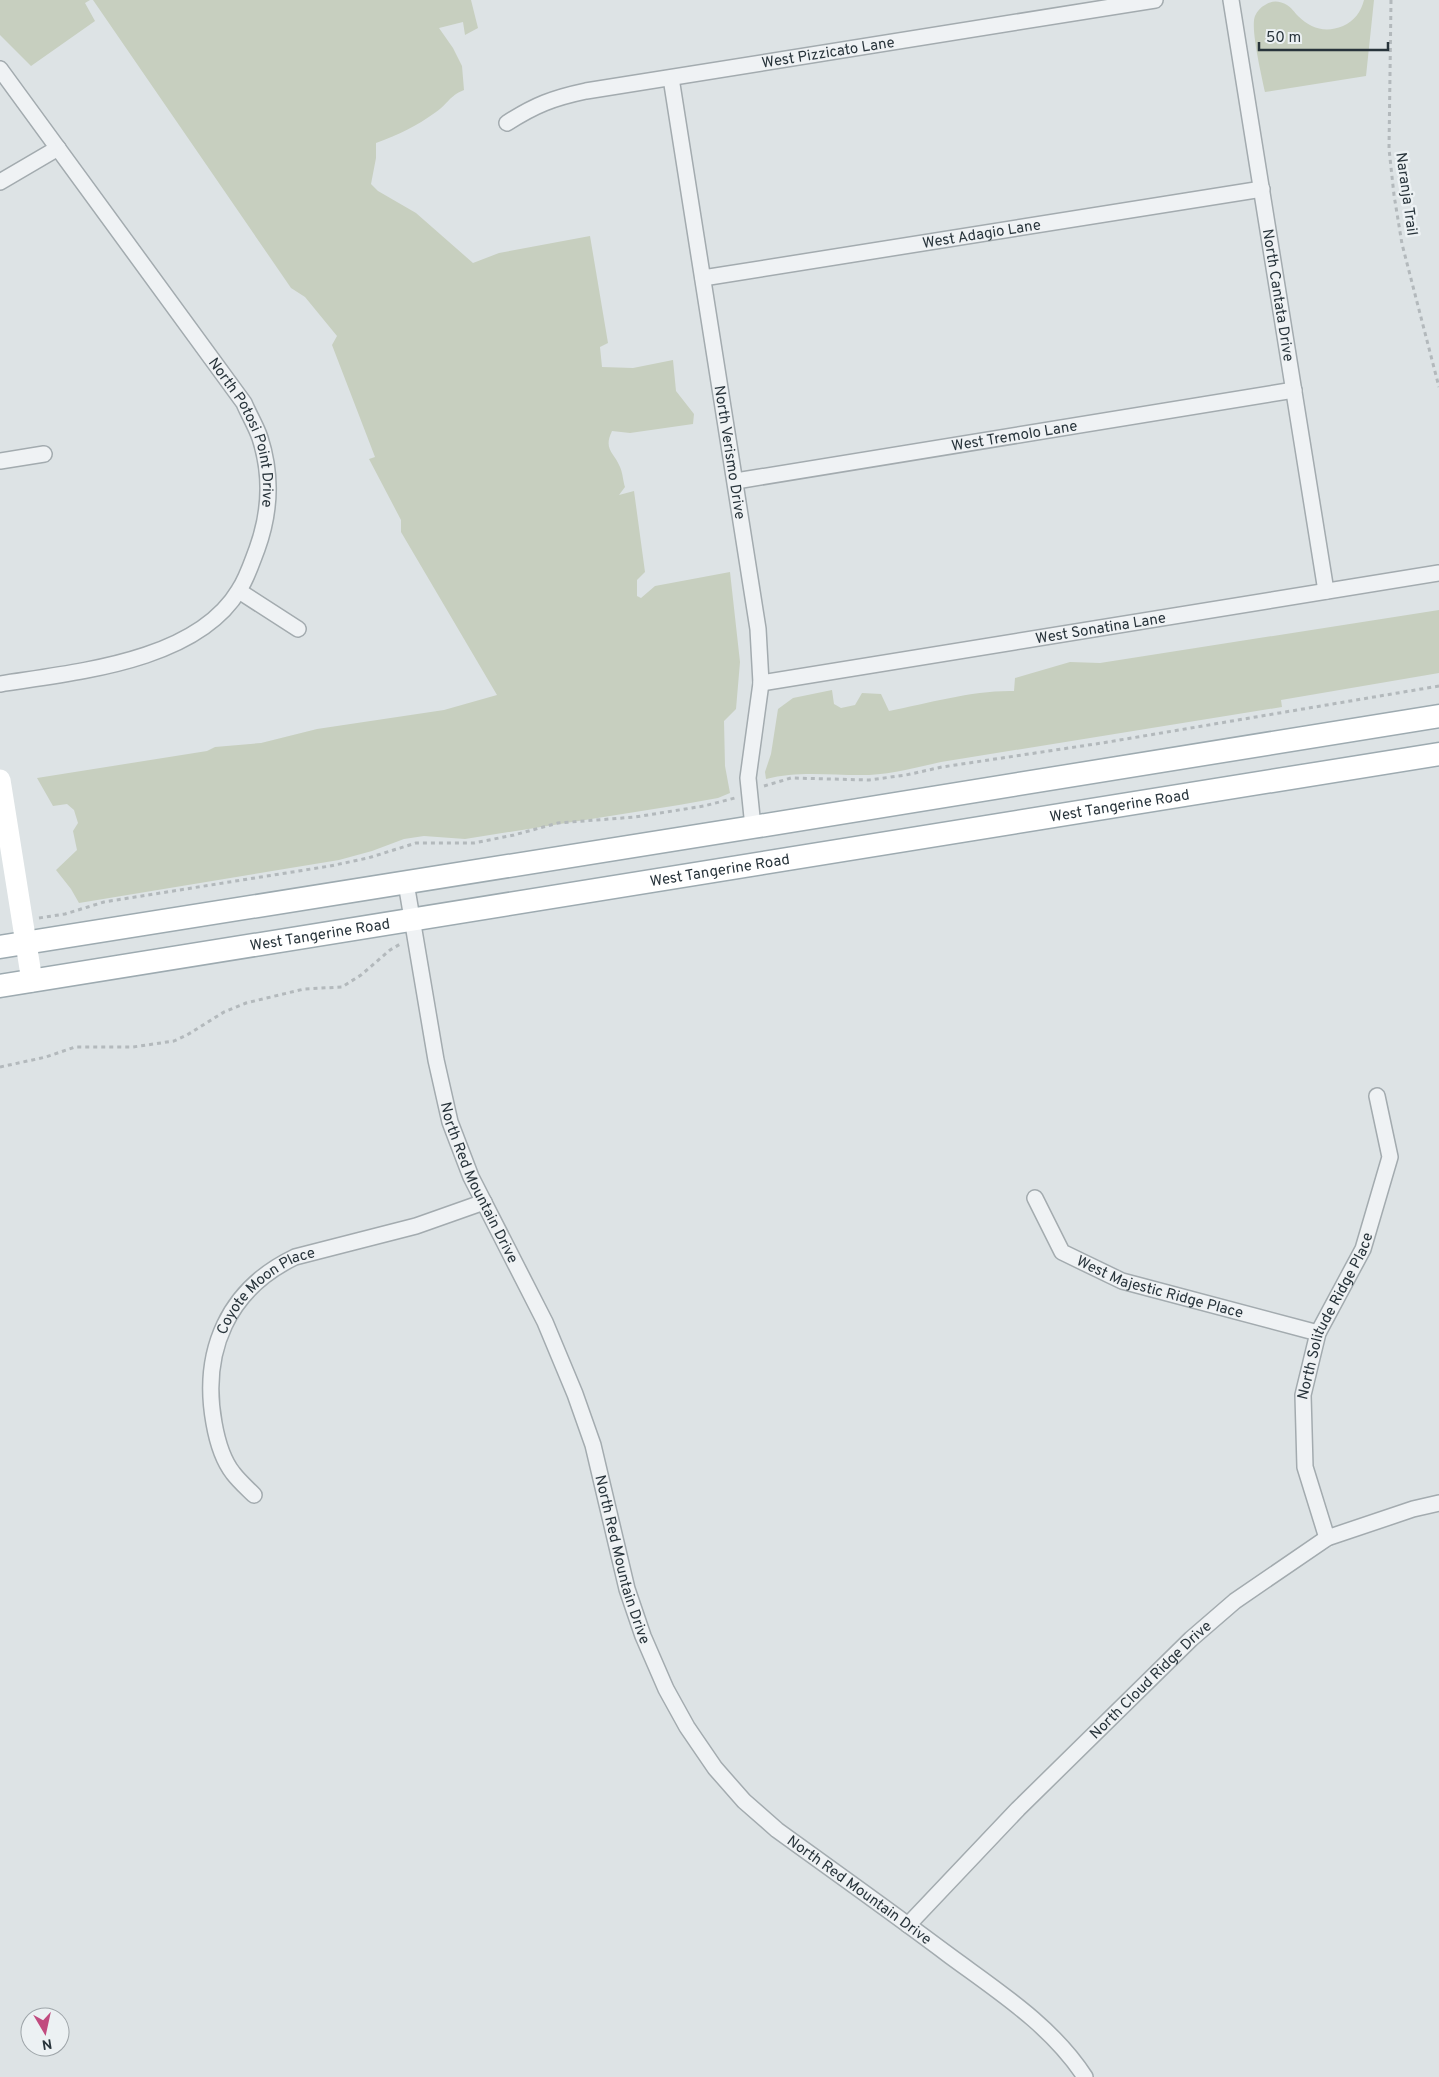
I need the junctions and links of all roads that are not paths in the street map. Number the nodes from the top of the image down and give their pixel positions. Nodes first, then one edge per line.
1 (1155, 0) edge
2 (1232, 0) edge
3 (0, 69) edge
4 (671, 78) junction
5 (507, 123) dead end
6 (58, 148) junction
7 (0, 182) edge
8 (1262, 189) junction
9 (703, 278) junction
10 (1294, 390) junction
11 (44, 454) dead end
12 (0, 462) edge
13 (736, 481) junction
14 (1439, 573) edge
15 (239, 591) junction
16 (1326, 591) junction
17 (298, 629) dead end
18 (761, 683) junction
19 (0, 684) edge
20 (1439, 716) edge
21 (1439, 754) edge
22 (0, 780) edge
23 (753, 827) junction
24 (406, 883) junction
25 (413, 928) junction
26 (25, 942) junction
27 (0, 947) edge
28 (32, 981) junction
29 (0, 986) edge
30 (1377, 1096) dead end
31 (1035, 1198) dead end
32 (484, 1202) junction
33 (1318, 1333) junction
34 (254, 1495) dead end
35 (1439, 1504) edge
36 (1327, 1538) junction
37 (908, 1925) junction
38 (1085, 2077) edge

1 - 4 street, West Pizzicato Lane
2 - 8 street, North Cantata Drive
3 - 6 street, North Potosi Point Drive
4 - 5 street, West Pizzicato Lane
4 - 9 street, North Verismo Drive
6 - 7 street
6 - 15 street, North Potosi Point Drive
8 - 9 street, West Adagio Lane
8 - 10 street, North Cantata Drive
9 - 13 street, North Verismo Drive
10 - 13 street, West Tremolo Lane
10 - 16 street, North Cantata Drive
11 - 12 street
13 - 18 street, North Verismo Drive
14 - 16 street, West Sonatina Lane
15 - 17 street
15 - 19 street, North Potosi Point Drive
16 - 18 street, West Sonatina Lane
18 - 23 street, North Verismo Drive
20 - 23 main road
21 - 25 main road, West Tangerine Road
22 - 26 street
23 - 24 main road
24 - 25 street, North Red Mountain Drive
24 - 26 main road
25 - 28 main road, West Tangerine Road
25 - 32 street, North Red Mountain Drive
26 - 27 main road
26 - 28 street
28 - 29 main road, West Tangerine Road
30 - 33 street, North Solitude Ridge Place
31 - 33 street, West Majestic Ridge Place
32 - 34 street, Coyote Moon Place
32 - 37 street, North Red Mountain Drive
33 - 36 street, North Solitude Ridge Place
35 - 36 street, North Cloud Ridge Drive
36 - 37 street, North Cloud Ridge Drive
37 - 38 street, North Red Mountain Drive

